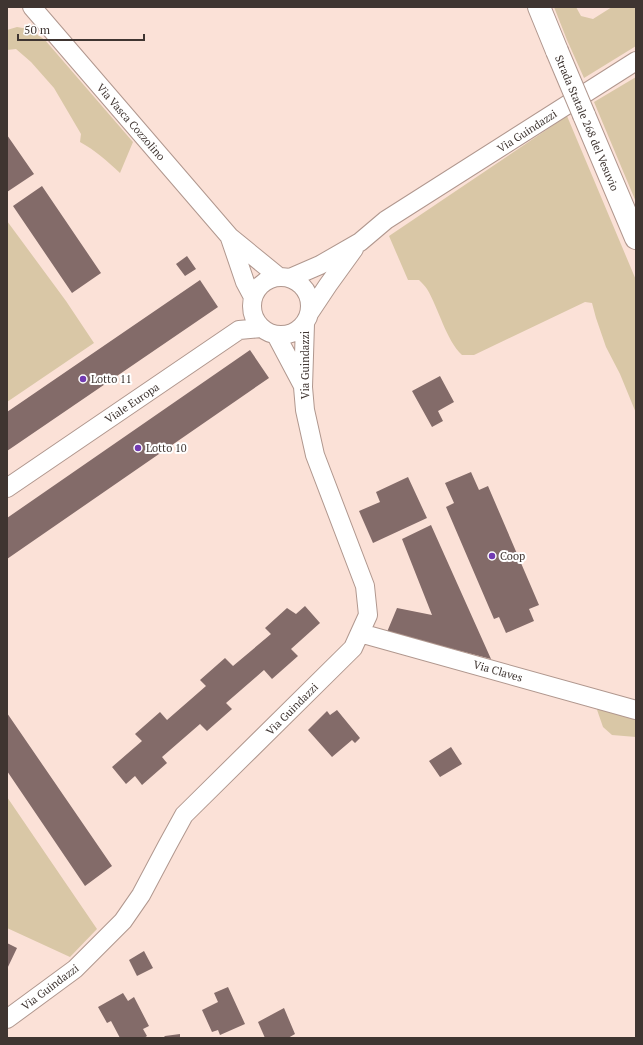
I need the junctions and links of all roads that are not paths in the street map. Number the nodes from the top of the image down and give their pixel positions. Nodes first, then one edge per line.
1 (32, 7) edge
2 (539, 7) edge
3 (636, 61) edge
4 (230, 237) junction
5 (636, 238) edge
6 (360, 242) junction
7 (284, 278) junction
8 (252, 302) junction
9 (307, 318) junction
10 (239, 330) junction
11 (269, 332) junction
12 (303, 387) junction
13 (7, 488) edge
14 (360, 633) junction
15 (636, 710) edge
16 (7, 1019) edge

1 - 4 street, Via Vasca Cozzolino
2 - 5 highway, Strada Statale 268 del Vesuvio, bridge
3 - 6 street, Via Guindazzi
4 - 7 street, Via Vasca Cozzolino
4 - 8 street, Via Vasca Cozzolino
6 - 7 street, Via Guindazzi
6 - 9 street, Via Guindazzi
7 - 8 street
7 - 9 street
8 - 10 street
8 - 11 street
9 - 11 street
9 - 12 street, Via Guindazzi
10 - 11 street, Viale Europa
10 - 13 street, Viale Europa
11 - 12 street
12 - 14 street, Via Guindazzi
14 - 15 street, Via Claves
14 - 16 street, Via Guindazzi

